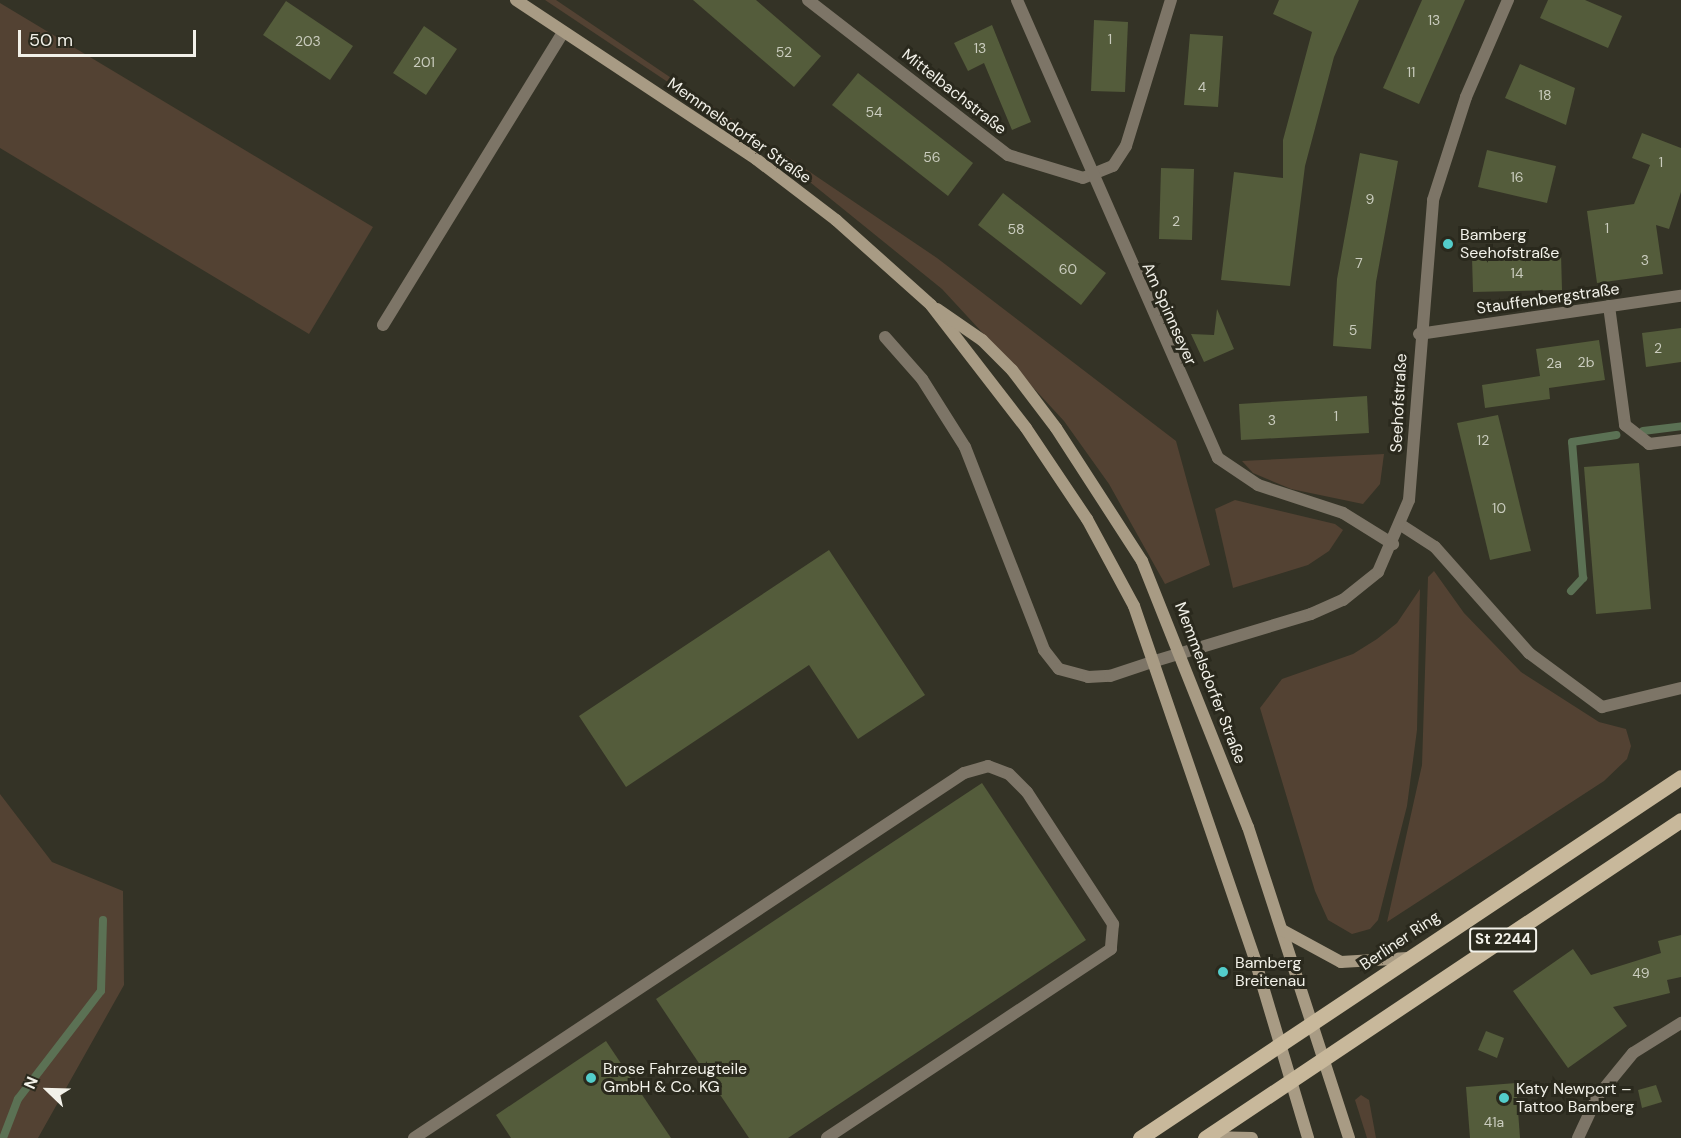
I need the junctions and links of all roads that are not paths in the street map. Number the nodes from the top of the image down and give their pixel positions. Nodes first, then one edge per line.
1 (516, 0) edge
2 (808, 0) edge
3 (1017, 0) edge
4 (1171, 0) edge
5 (1508, 0) edge
6 (563, 32) junction
7 (1094, 178) junction
8 (1681, 296) edge
9 (931, 305) junction
10 (1609, 306) junction
11 (383, 325) dead end
12 (1419, 334) junction
13 (885, 337) dead end
14 (1681, 440) edge
15 (1401, 525) junction
16 (1393, 544) junction
17 (1181, 653) junction
18 (1155, 661) junction
19 (1681, 688) edge
20 (1681, 777) edge
21 (1681, 820) edge
22 (1282, 930) junction
23 (1408, 958) junction
24 (1313, 1021) junction
25 (1681, 1023) edge
26 (1280, 1043) junction
27 (1326, 1061) junction
28 (1291, 1082) junction
29 (414, 1138) edge
30 (827, 1138) edge
31 (1140, 1138) edge
32 (1206, 1138) edge
33 (1252, 1138) edge
34 (1308, 1138) edge
35 (1349, 1138) edge
36 (1578, 1138) edge

1 - 6 main road, Memmelsdorfer Straße
2 - 7 street, Mittelbachstraße
3 - 7 street, Am Spinnseyer
4 - 7 street
5 - 12 street, Seehofstraße
6 - 9 main road, Memmelsdorfer Straße
6 - 11 street
7 - 16 street, Am Spinnseyer
8 - 10 street, Stauffenbergstraße
9 - 17 main road, Memmelsdorfer Straße
9 - 18 main road, Memmelsdorfer Straße
10 - 12 street, Stauffenbergstraße
10 - 14 street
12 - 15 street, Seehofstraße
13 - 18 street, Seehofstraße
15 - 16 street, Seehofstraße
15 - 19 street
16 - 17 street, Seehofstraße
17 - 18 street, Seehofstraße
17 - 22 main road, Memmelsdorfer Straße
18 - 26 main road, Memmelsdorfer Straße
20 - 23 main road, Berliner Ring / St 2244
21 - 27 main road, St 2244
22 - 23 main road
22 - 24 main road, Memmelsdorfer Straße
23 - 24 main road, Berliner Ring / St 2244
24 - 26 main road, Berliner Ring / St 2244
24 - 27 main road, Memmelsdorfer Straße
25 - 36 street
26 - 28 main road, Memmelsdorfer Straße
26 - 31 main road, Berliner Ring / St 2244
27 - 28 main road, St 2244
27 - 35 main road, Memmelsdorfer Straße
28 - 32 main road, St 2244
28 - 34 main road, Memmelsdorfer Straße
29 - 30 street
32 - 33 main road

